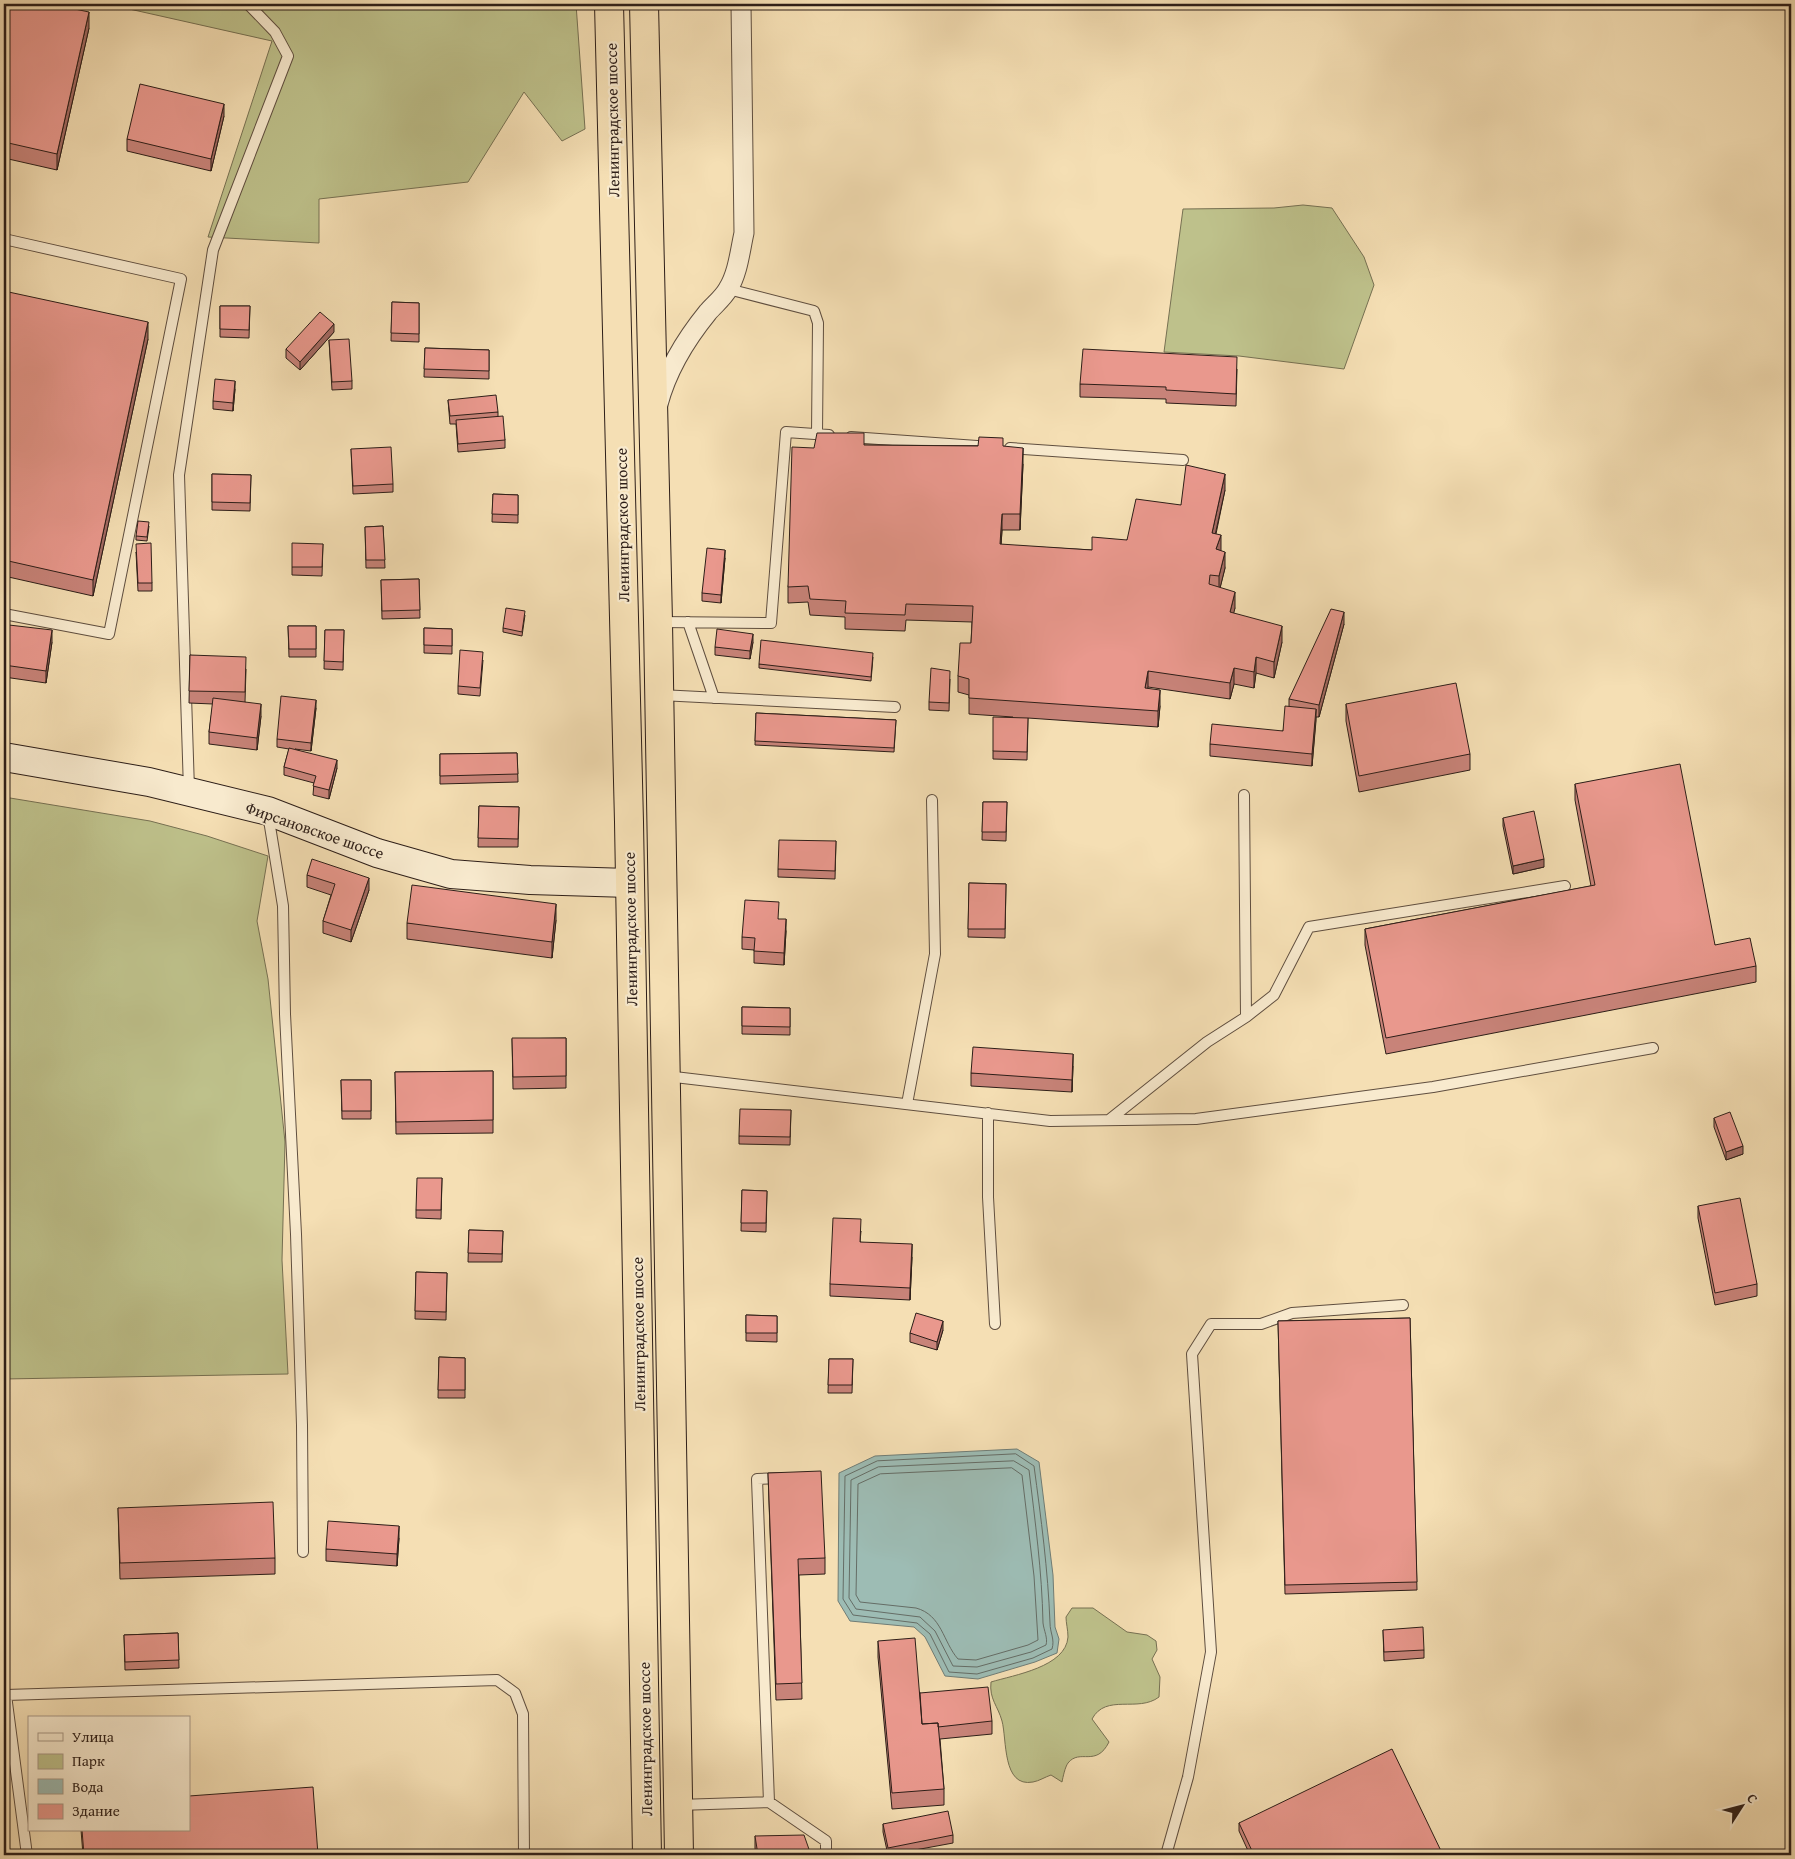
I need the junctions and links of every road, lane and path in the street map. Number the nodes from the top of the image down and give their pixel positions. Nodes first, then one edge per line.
1 (248, 4) edge
2 (609, 4) edge
3 (644, 4) edge
4 (741, 4) edge
5 (4, 239) edge
6 (728, 289) junction
7 (653, 419) junction
8 (817, 434) junction
9 (1183, 460) dead end
10 (4, 614) edge
11 (658, 622) junction
12 (688, 622) junction
13 (659, 695) junction
14 (714, 698) junction
15 (895, 707) dead end
16 (4, 757) edge
17 (189, 792) junction
18 (1244, 795) dead end
19 (932, 800) dead end
20 (268, 811) junction
21 (629, 882) junction
22 (1565, 886) dead end
23 (1246, 1017) junction
24 (1653, 1048) dead end
25 (665, 1075) junction
26 (907, 1104) junction
27 (988, 1113) junction
28 (1109, 1120) junction
29 (1403, 1305) dead end
30 (995, 1324) dead end
31 (795, 1478) edge
32 (303, 1552) dead end
33 (769, 1802) junction
34 (678, 1805) junction
35 (27, 1855) edge
36 (524, 1855) edge
37 (647, 1855) edge
38 (679, 1855) edge
39 (826, 1855) edge
40 (1166, 1855) edge

1 - 17 lane
2 - 21 highway, Ленинградское шоссе
3 - 7 highway, Ленинградское шоссе
4 - 6 street
5 - 10 lane
6 - 7 street
6 - 8 lane
7 - 11 highway, Ленинградское шоссе
8 - 9 lane
8 - 12 lane
11 - 12 lane
11 - 13 highway, Ленинградское шоссе
12 - 14 lane
13 - 14 lane
13 - 25 highway, Ленинградское шоссе
14 - 15 lane
16 - 17 main road, Фирсановское шоссе
17 - 20 main road, Фирсановское шоссе
18 - 23 lane
19 - 26 lane
20 - 21 main road, Фирсановское шоссе
20 - 32 lane
21 - 37 highway, Ленинградское шоссе
22 - 23 lane
23 - 28 lane
24 - 28 lane
25 - 26 lane
25 - 34 highway, Ленинградское шоссе
26 - 27 lane
27 - 28 lane
27 - 30 lane
29 - 40 lane
31 - 33 lane
33 - 34 lane
33 - 39 lane
34 - 38 highway, Ленинградское шоссе
35 - 36 lane

